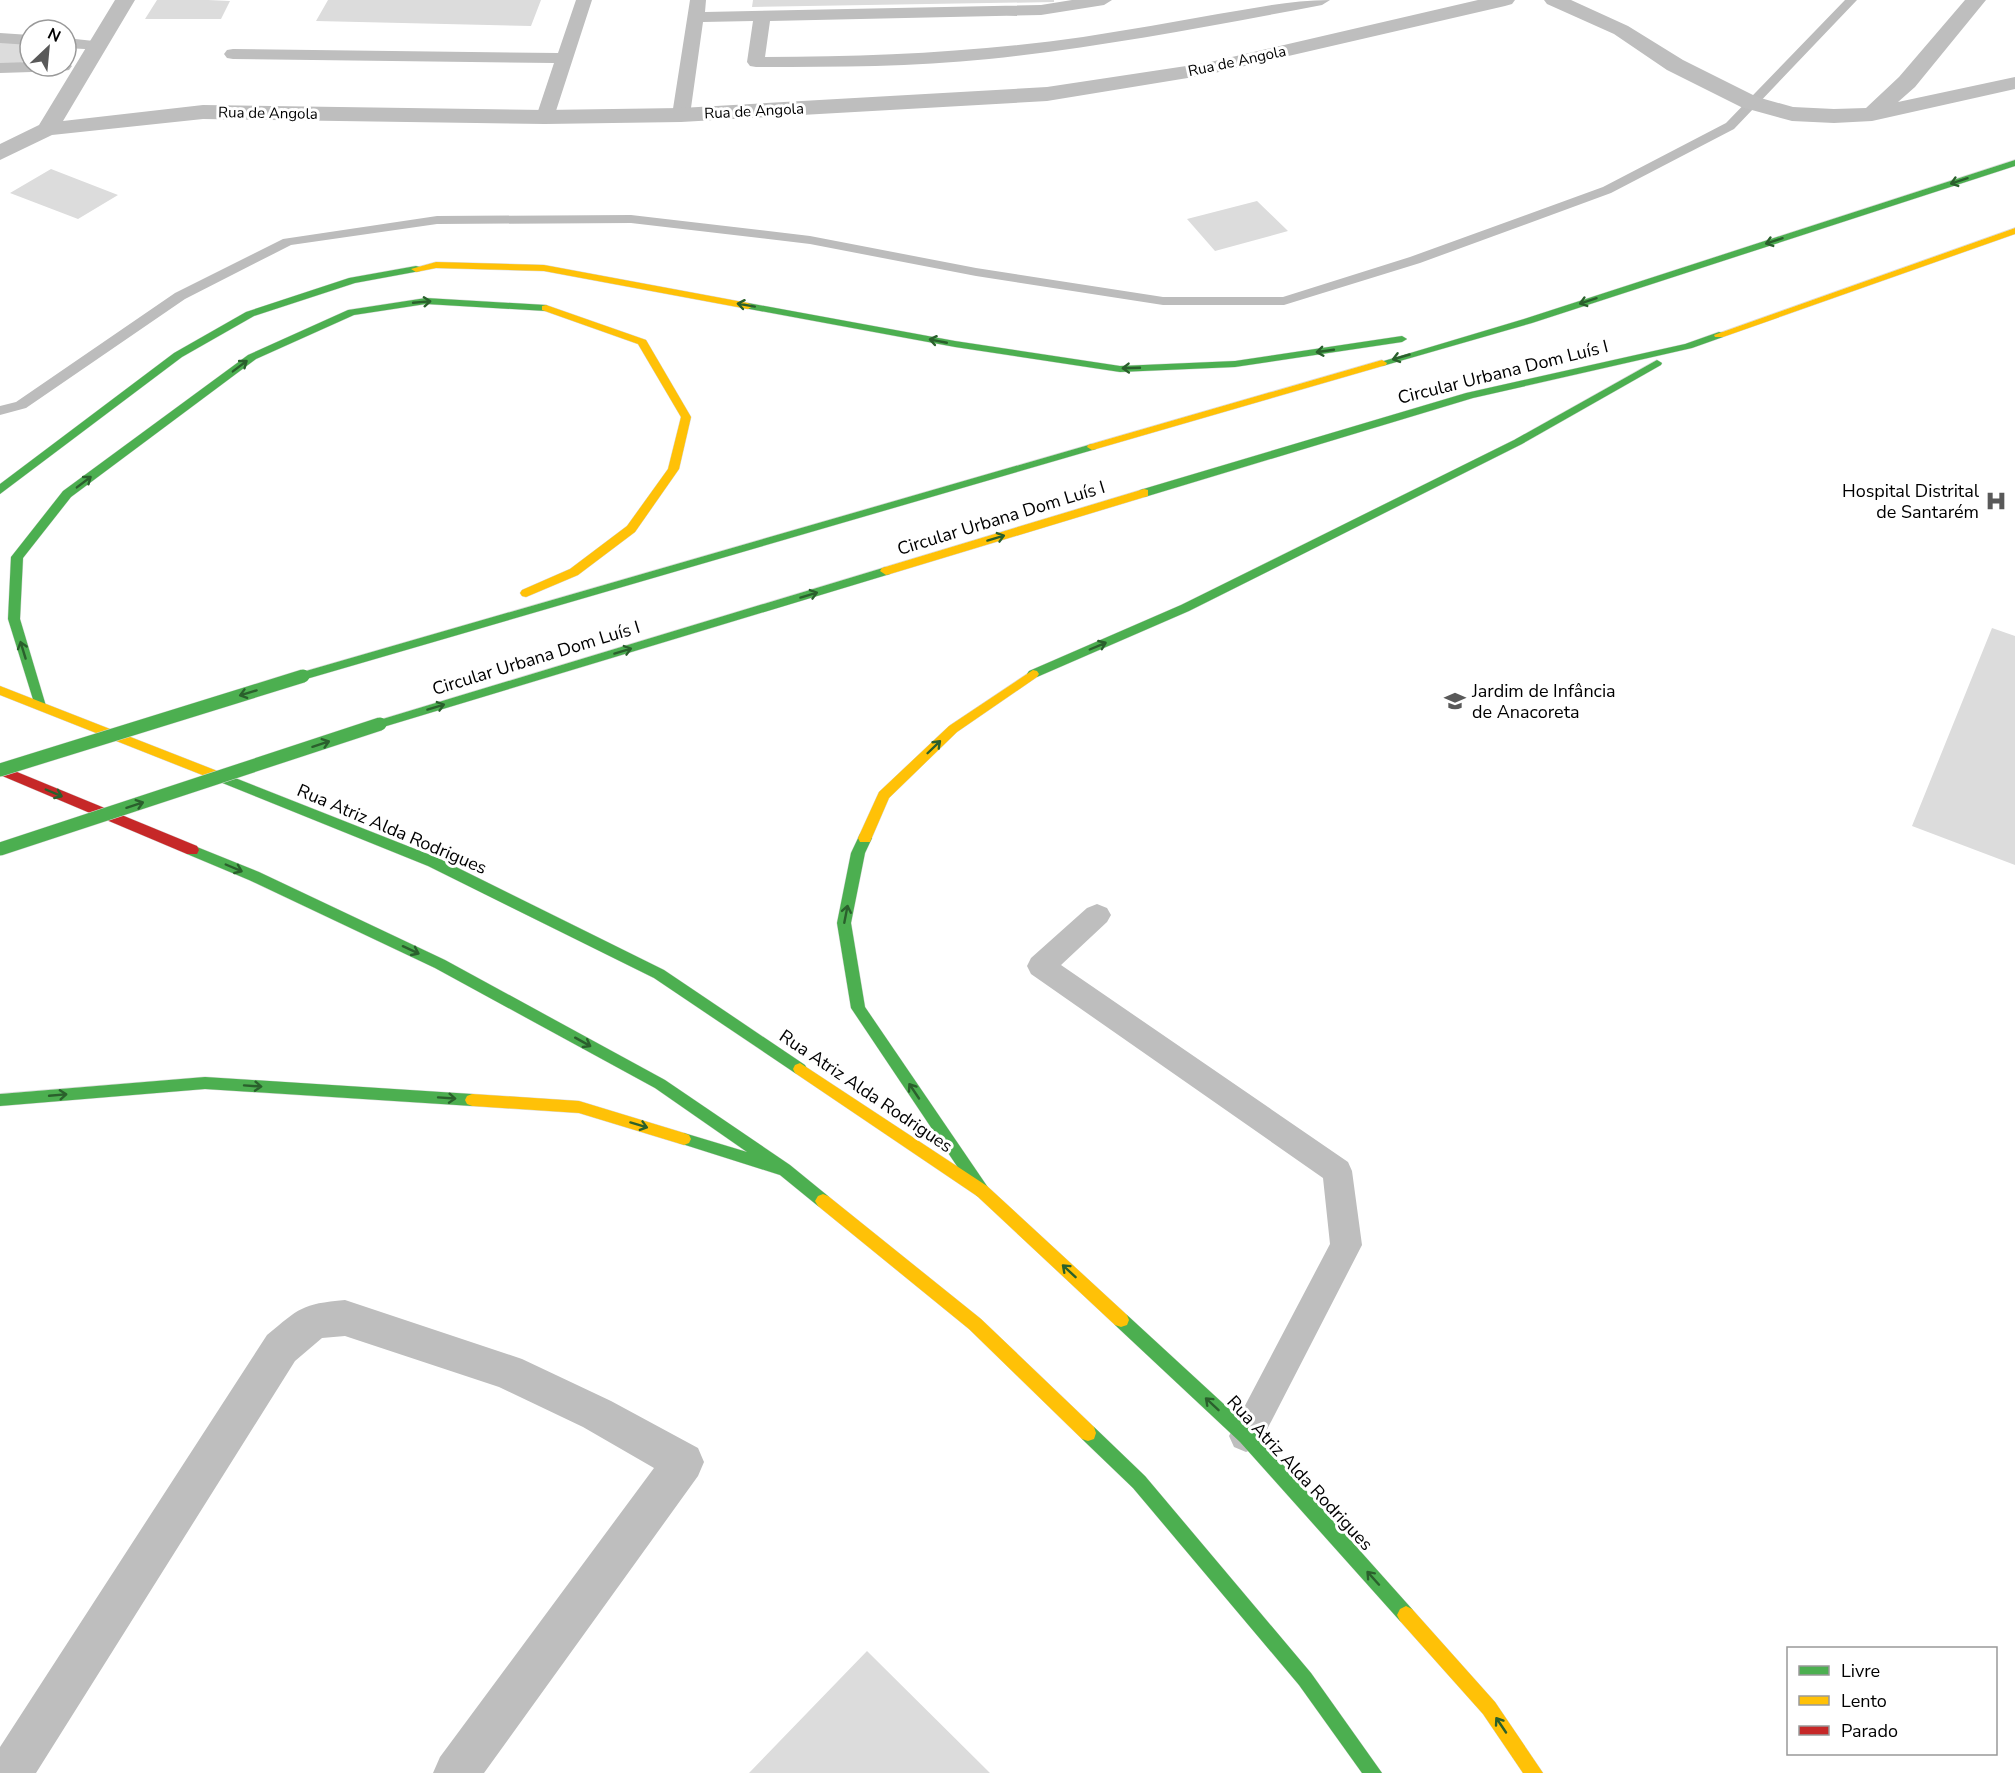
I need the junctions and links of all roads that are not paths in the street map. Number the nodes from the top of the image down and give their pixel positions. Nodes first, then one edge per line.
1 (124, 0) edge
2 (584, 0) edge
3 (1104, 0) edge
4 (1322, 0) edge
5 (1505, 0) edge
6 (1554, 0) edge
7 (1976, 0) edge
8 (697, 8) edge
9 (762, 15) junction
10 (0, 38) edge
11 (18, 39) edge
12 (78, 44) edge
13 (97, 46) junction
14 (1933, 51) junction
15 (232, 54) dead end
16 (564, 58) junction
17 (78, 61) edge
18 (18, 67) edge
19 (0, 68) edge
20 (66, 78) edge
21 (2010, 84) edge
22 (1872, 114) junction
23 (681, 115) junction
24 (545, 117) junction
25 (47, 129) junction
26 (0, 153) edge
27 (2015, 164) edge
28 (2015, 231) edge
29 (1528, 321) junction
30 (1688, 346) junction
31 (0, 490) edge
32 (405, 646) junction
33 (0, 690) edge
34 (40, 706) junction
35 (0, 770) edge
36 (0, 849) edge
37 (1097, 915) dead end
38 (0, 1100) edge
39 (785, 1170) junction
40 (982, 1191) junction
41 (1246, 1436) junction
42 (10, 1773) edge
43 (456, 1773) edge
44 (1373, 1773) edge
45 (1534, 1773) edge

1 - 13 street
2 - 16 lane
3 - 9 lane
4 - 9 lane
5 - 23 street, Rua de Angola
6 - 22 street
7 - 14 street
8 - 9 lane
8 - 23 lane
10 - 11 lane
12 - 13 lane
13 - 17 street
14 - 21 street
14 - 22 street
15 - 16 lane
16 - 24 lane
18 - 19 lane
20 - 25 street
21 - 22 street
23 - 24 street, Rua de Angola
24 - 25 street, Rua de Angola
25 - 26 street, Rua de Angola
27 -> 29 main road
28 - 30 main road, Circular Urbana Dom Luís I
29 -> 31 main road
29 -> 32 main road
36 -> 30 main road, Circular Urbana Dom Luís I, bridge
40 -> 30 main road
34 -> 32 main road
32 -> 35 main road, bridge
33 - 34 main road, Rua Atriz Alda Rodrigues
34 - 40 main road, Rua Atriz Alda Rodrigues
35 -> 39 main road
37 - 41 lane
38 -> 39 main road
39 - 44 main road
41 -> 40 main road, Rua Atriz Alda Rodrigues
45 -> 41 main road, Rua Atriz Alda Rodrigues
42 - 43 street

